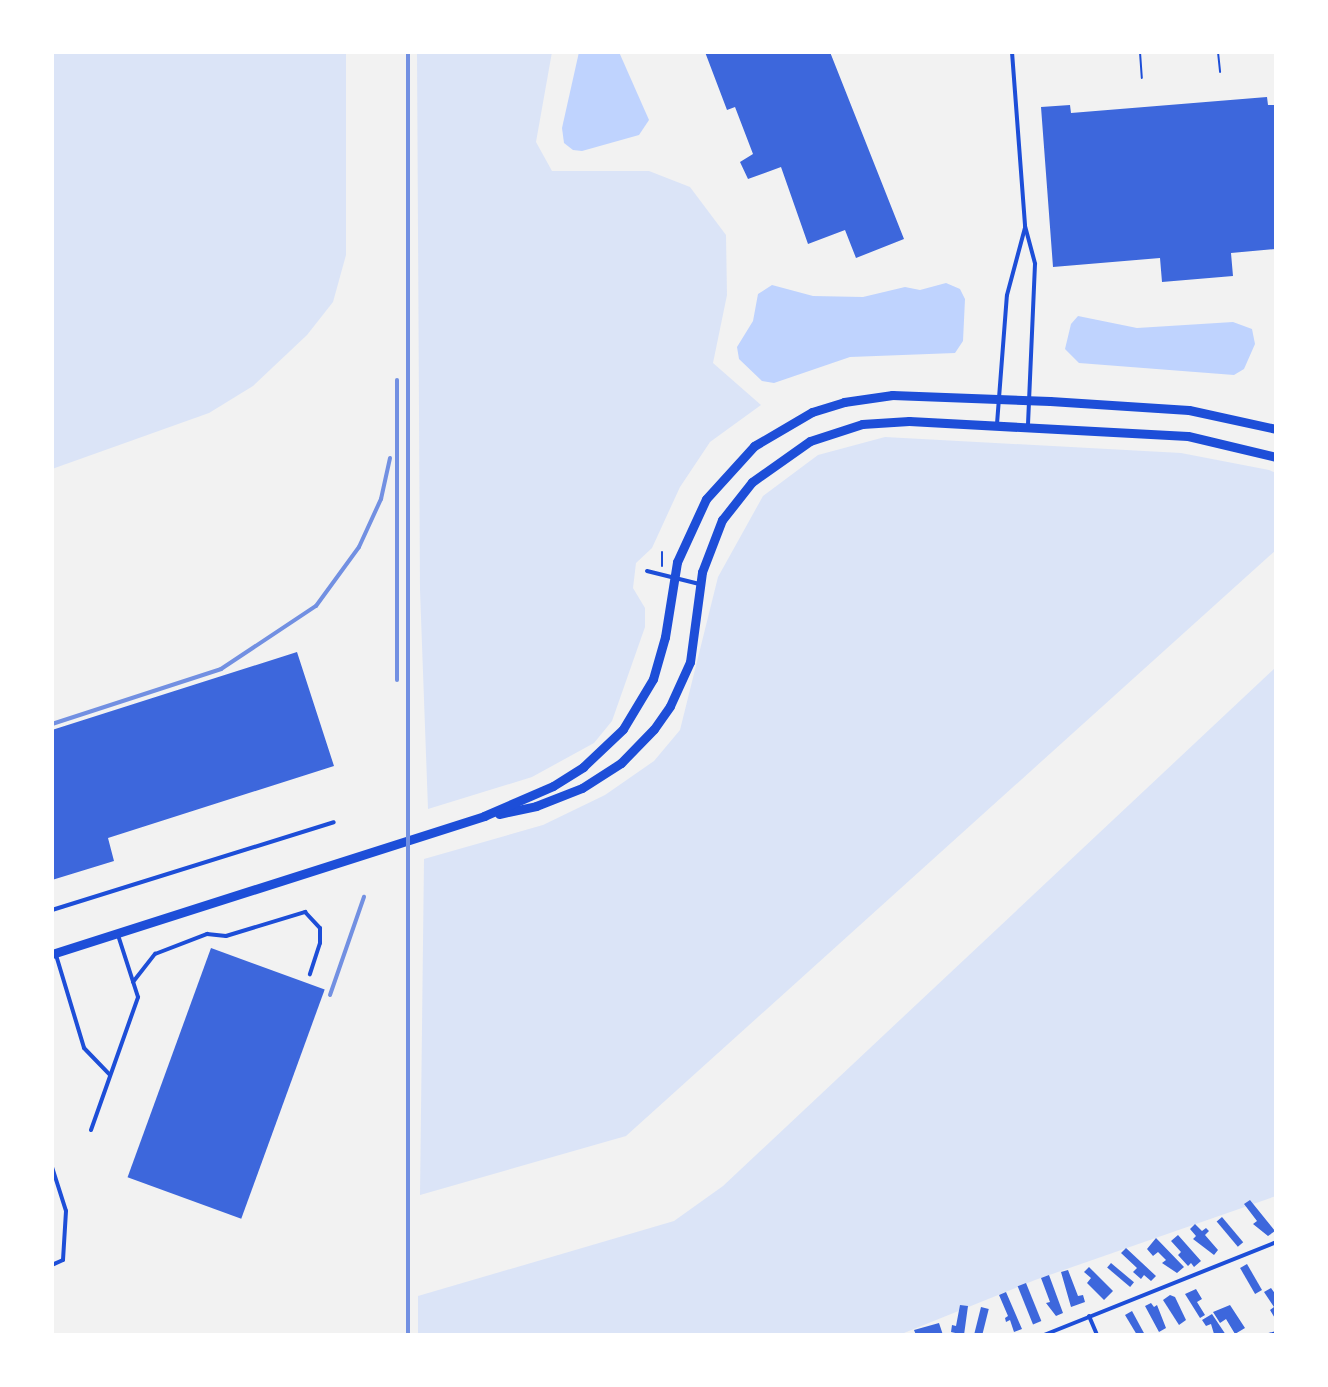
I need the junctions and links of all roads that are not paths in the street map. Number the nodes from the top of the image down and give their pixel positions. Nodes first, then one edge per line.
1 (1012, 52) edge
2 (1025, 226) junction
3 (999, 400) junction
4 (1029, 401) junction
5 (997, 427) junction
6 (1027, 428) junction
7 (1276, 429) edge
8 (1276, 457) edge
9 (647, 571) dead end
10 (673, 577) junction
11 (699, 584) junction
12 (484, 816) junction
13 (334, 822) dead end
14 (52, 910) edge
15 (117, 933) junction
16 (54, 953) edge
17 (310, 974) dead end
18 (133, 982) junction
19 (110, 1075) junction
20 (91, 1130) dead end
21 (52, 1167) edge
22 (1276, 1242) edge
23 (52, 1265) edge
24 (1089, 1316) junction
25 (1276, 1333) edge
26 (1044, 1335) edge
27 (1097, 1335) edge
28 (1269, 1335) edge

1 - 2 lane
2 - 3 lane
2 - 4 lane
3 - 4 street
3 - 5 lane
3 - 10 street
4 - 6 lane
4 - 7 street
5 - 6 street
5 - 11 street
6 - 8 street
9 - 10 lane
10 - 11 lane
10 - 12 street
11 - 12 street
12 - 15 street
13 - 14 lane
15 - 16 street
15 - 18 lane
16 - 19 lane
17 - 18 lane
18 - 19 lane
19 - 20 lane
21 - 23 lane
22 - 24 lane
24 - 26 lane
24 - 27 lane
25 - 28 lane

